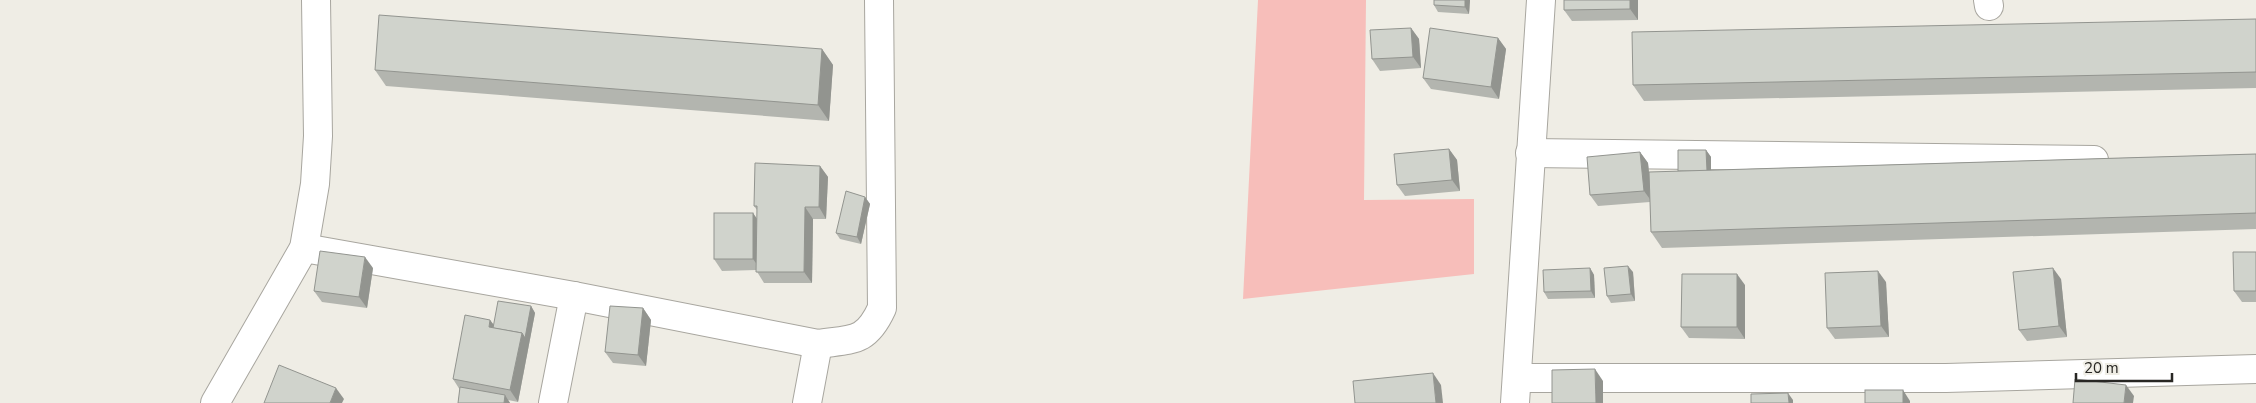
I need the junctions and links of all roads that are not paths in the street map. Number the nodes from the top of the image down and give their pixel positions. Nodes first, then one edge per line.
1 (316, 0) edge
2 (879, 0) edge
3 (1541, 0) edge
4 (1530, 154) junction
5 (2118, 159) edge
6 (304, 248) junction
7 (574, 296) junction
8 (818, 344) junction
9 (2256, 368) edge
10 (1516, 391) edge
11 (214, 403) edge
12 (553, 403) edge
13 (807, 403) edge

1 - 6 street
2 - 8 street
3 - 4 street
4 - 5 street
4 - 10 street
6 - 7 street
6 - 11 street
7 - 8 street
7 - 12 street
8 - 13 street
9 - 10 street

